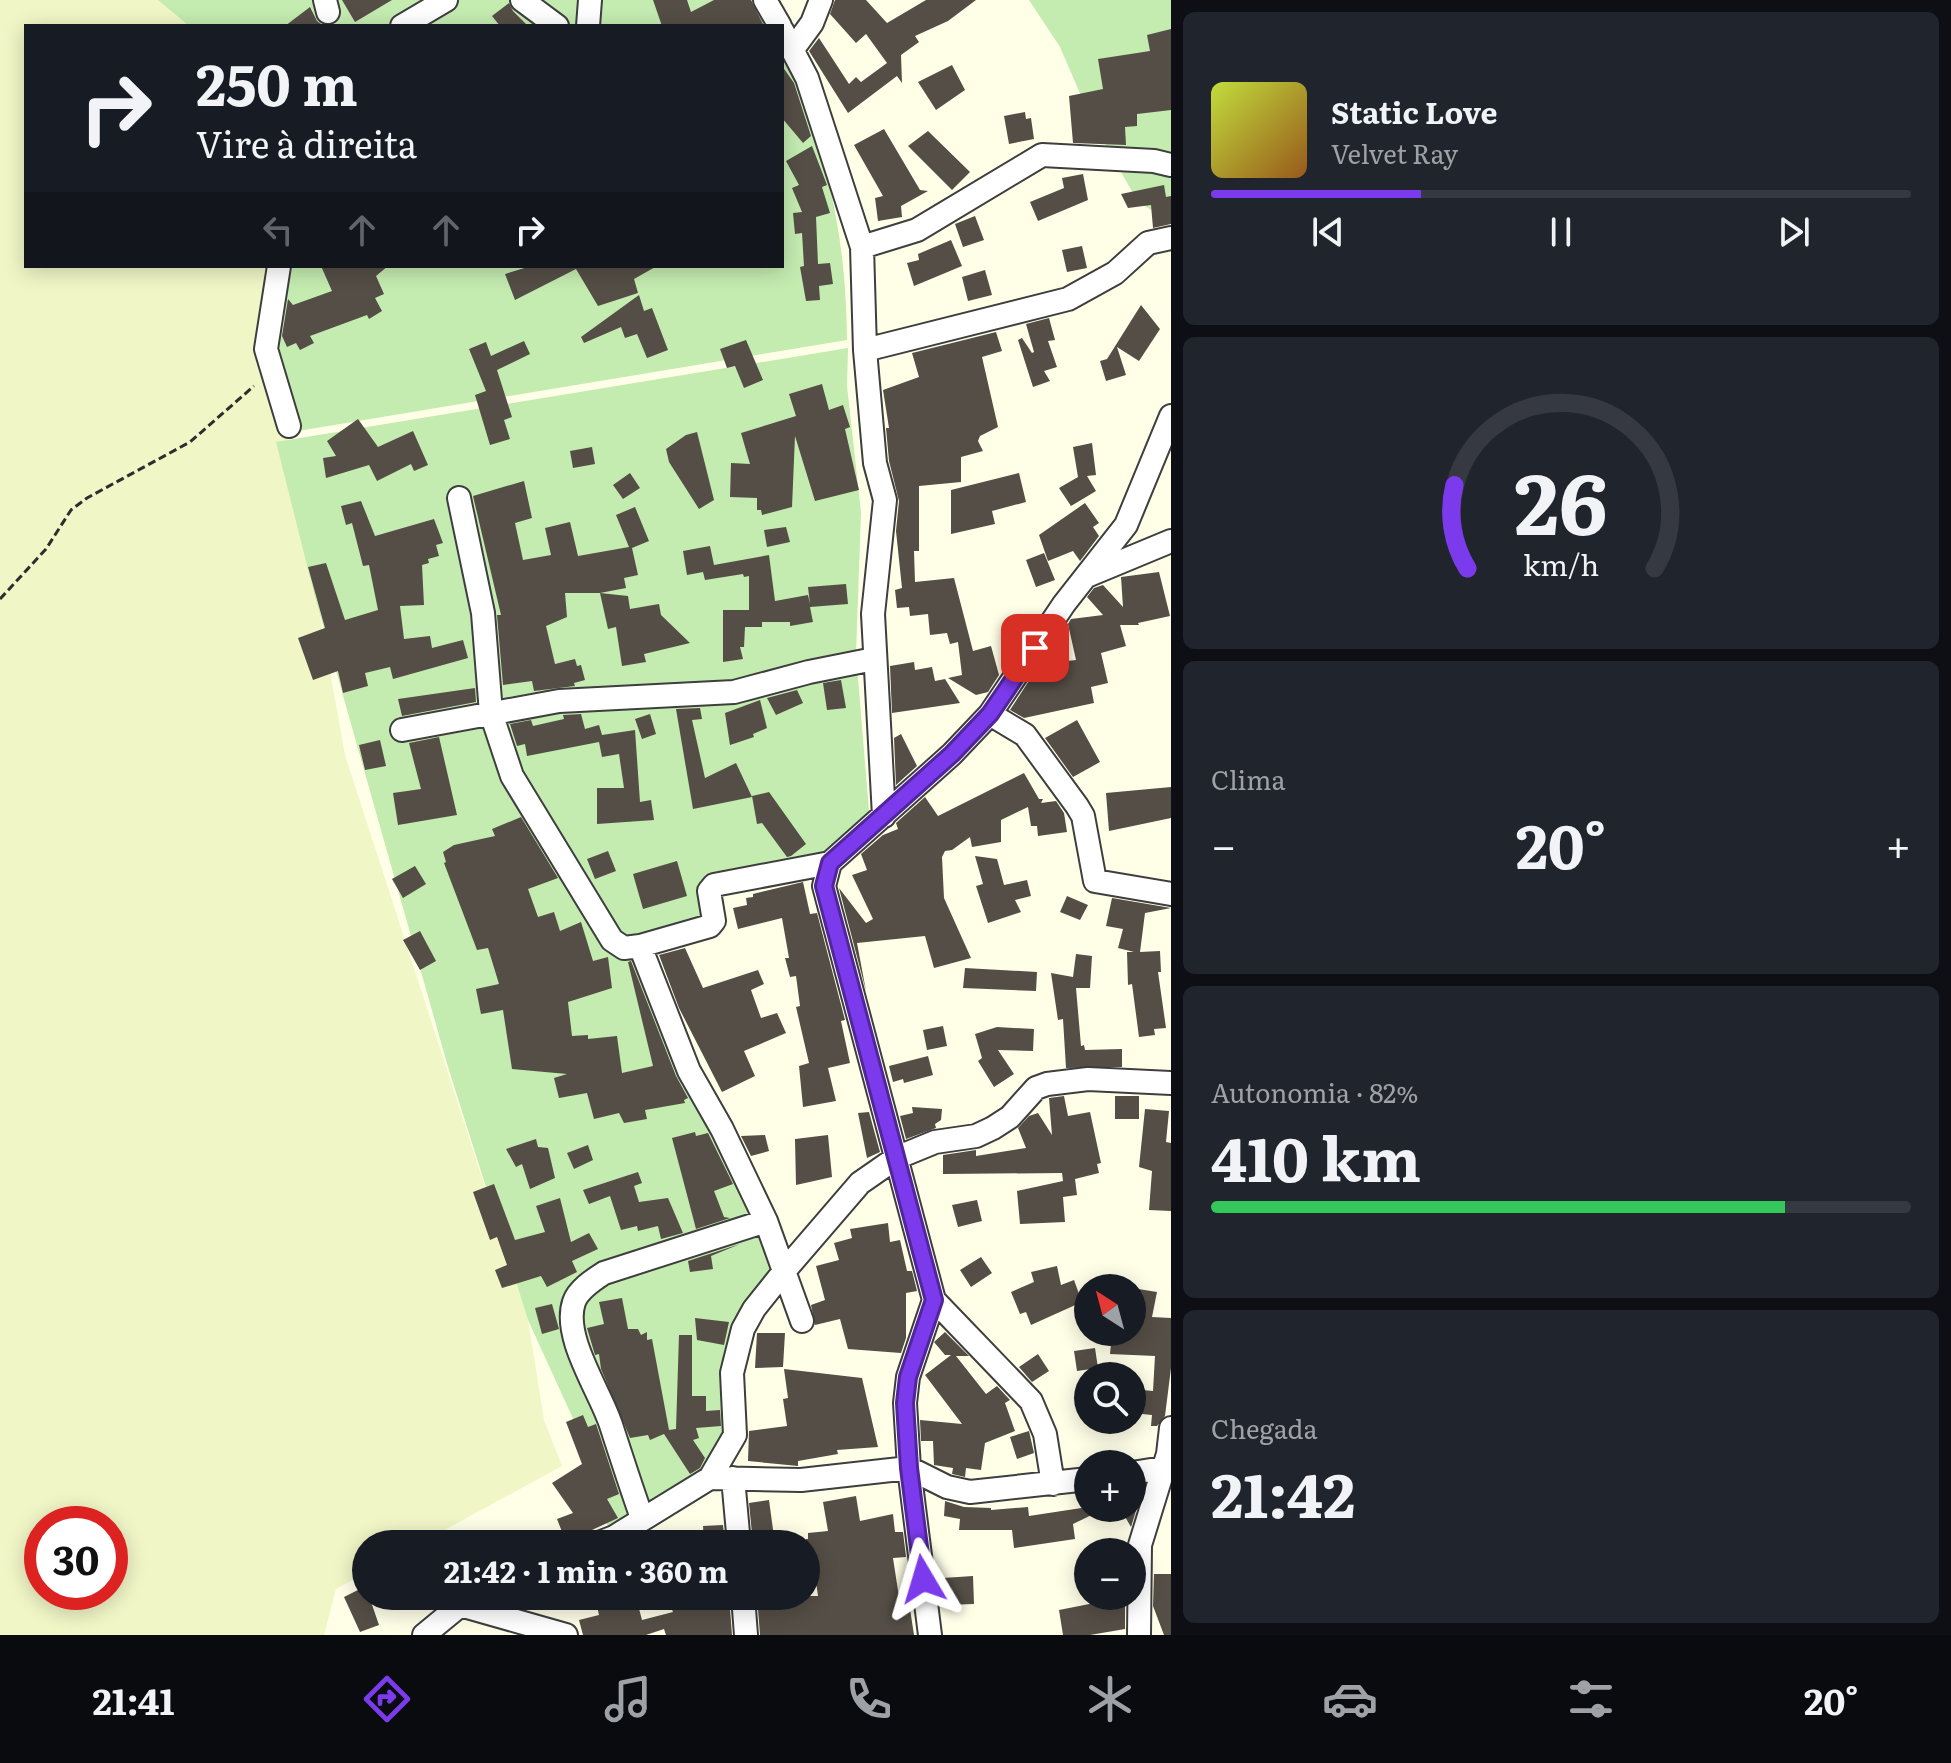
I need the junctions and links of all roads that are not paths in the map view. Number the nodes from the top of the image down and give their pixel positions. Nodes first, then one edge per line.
1 (446, 0) edge
2 (522, 0) edge
3 (590, 0) edge
4 (765, 0) edge
5 (821, 0) edge
6 (405, 24) edge
7 (554, 24) edge
8 (588, 24) edge
9 (779, 24) edge
10 (785, 35) edge
11 (1171, 165) edge
12 (1171, 238) edge
13 (862, 247) junction
14 (279, 268) edge
15 (865, 350) junction
16 (1171, 416) edge
17 (289, 426) dead end
18 (459, 498) dead end
19 (1171, 541) edge
20 (1088, 576) junction
21 (874, 659) junction
22 (491, 713) junction
23 (990, 714) junction
24 (402, 730) dead end
25 (884, 816) junction
26 (830, 863) junction
27 (1171, 894) edge
28 (640, 946) junction
29 (1171, 1083) edge
30 (896, 1158) junction
31 (766, 1221) junction
32 (786, 1269) junction
33 (934, 1300) junction
34 (802, 1321) dead end
35 (1171, 1428) edge
36 (909, 1468) junction
37 (1163, 1468) junction
38 (1146, 1471) edge
39 (710, 1478) junction
40 (733, 1478) junction
41 (1074, 1481) edge
42 (1053, 1484) junction
43 (642, 1518) junction
44 (621, 1530) edge
45 (738, 1530) edge
46 (454, 1610) edge
47 (492, 1610) edge
48 (744, 1610) edge
49 (424, 1635) edge
50 (566, 1635) edge
51 (746, 1635) edge
52 (930, 1635) edge
53 (1139, 1635) edge

1 - 6 street
2 - 7 street
3 - 8 street
4 - 9 street
5 - 10 street
10 - 13 street
11 - 13 street
12 - 15 street
13 - 15 street
14 - 17 street
15 - 21 street
16 - 20 street
18 - 22 street
19 - 20 street
20 - 23 street
21 - 22 street
21 - 25 street
22 - 24 street
22 - 28 street
23 - 25 street
23 - 27 street
25 - 26 street
26 - 28 street
26 - 30 street
28 - 31 street
29 - 30 street
30 - 32 street
30 - 33 street
31 - 32 street
31 - 43 street
32 - 34 street
32 - 39 street
33 - 36 street
33 - 42 street
35 - 37 street
36 - 40 street
36 - 42 street
36 - 52 street
37 - 38 street
37 - 53 street
39 - 40 street
39 - 43 street
40 - 45 street
41 - 42 street
43 - 44 street
46 - 49 street
47 - 50 street
48 - 51 street

